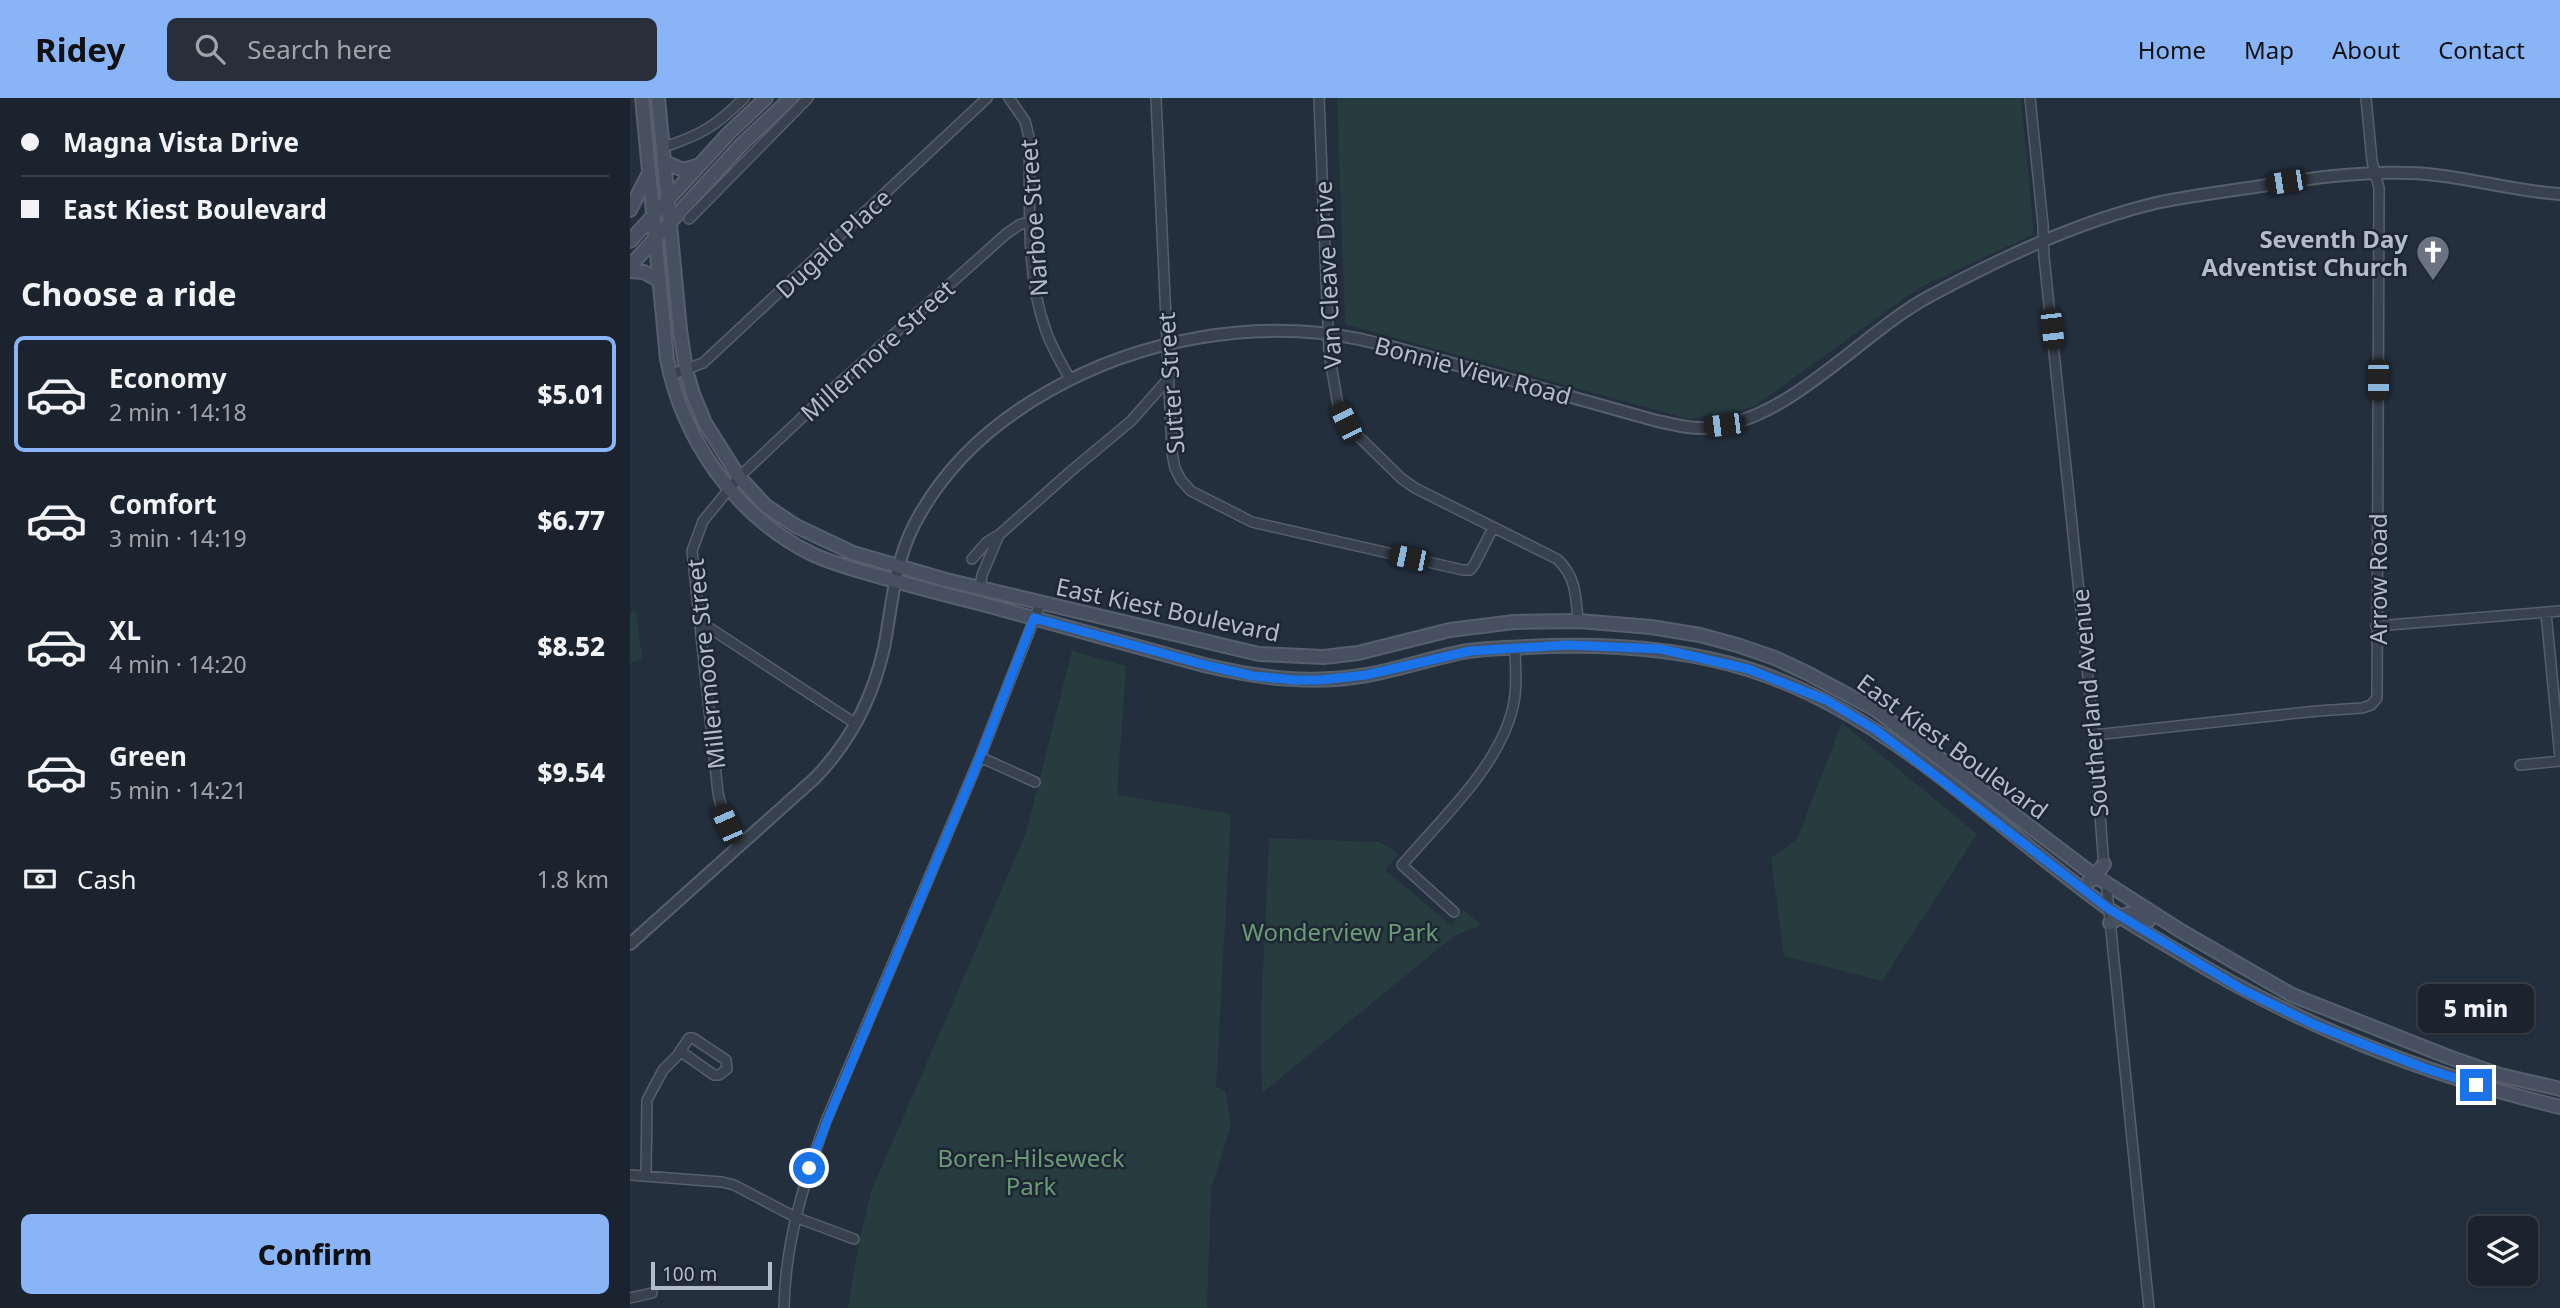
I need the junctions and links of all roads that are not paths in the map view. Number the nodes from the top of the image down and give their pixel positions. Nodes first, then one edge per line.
1 (642, 98) edge
2 (658, 98) edge
3 (744, 98) edge
4 (766, 98) edge
5 (791, 98) edge
6 (808, 98) edge
7 (988, 98) edge
8 (1009, 98) edge
9 (1156, 98) edge
10 (1319, 98) edge
11 (2030, 98) edge
12 (2366, 98) edge
13 (664, 147) junction
14 (665, 162) junction
15 (701, 164) junction
16 (2374, 173) junction
17 (648, 174) junction
18 (2560, 194) edge
19 (667, 199) junction
20 (630, 210) edge
21 (652, 216) junction
22 (689, 219) dead end
23 (1031, 221) junction
24 (669, 223) junction
25 (630, 237) edge
26 (653, 238) junction
27 (2043, 242) junction
28 (630, 266) edge
29 (630, 271) edge
30 (658, 280) junction
31 (1328, 334) junction
32 (1166, 344) junction
33 (686, 370) junction
34 (670, 375) junction
35 (1170, 377) junction
36 (1070, 379) junction
37 (739, 477) junction
38 (729, 489) junction
39 (1493, 528) junction
40 (999, 535) junction
41 (972, 559) dead end
42 (898, 567) junction
43 (894, 581) junction
44 (980, 588) junction
45 (1040, 604) junction
46 (2560, 611) edge
47 (2546, 612) junction
48 (1034, 618) junction
49 (699, 621) junction
50 (1578, 621) junction
51 (2376, 625) junction
52 (1515, 647) junction
53 (1833, 686) junction
54 (1826, 700) junction
55 (856, 724) junction
56 (2094, 735) junction
57 (980, 757) junction
58 (2560, 760) edge
59 (2520, 765) dead end
60 (1035, 782) dead end
61 (742, 842) junction
62 (2040, 855) junction
63 (2104, 864) joint
64 (2101, 879) junction
65 (2109, 909) junction
66 (1454, 912) dead end
67 (2116, 920) junction
68 (2181, 931) junction
69 (630, 944) edge
70 (2387, 1034) junction
71 (680, 1051) junction
72 (2381, 1052) junction
73 (2446, 1056) junction
74 (2440, 1074) junction
75 (2500, 1075) junction
76 (2560, 1089) edge
77 (2495, 1091) junction
78 (2560, 1107) edge
79 (630, 1175) edge
80 (646, 1175) junction
81 (795, 1217) junction
82 (854, 1239) dead end
83 (652, 1293) dead end
84 (630, 1298) edge
85 (784, 1308) edge
86 (2149, 1308) edge

1 - 17 main road, East Kiest Boulevard
2 - 13 main road, East Kiest Boulevard
3 - 13 street
4 - 15 main road
5 - 24 main road
6 - 22 street
7 - 33 street, Dugald Place
8 - 23 street, Narboe Street
9 - 32 street, Sutter Street
10 - 31 street, Van Cleave Drive
11 - 27 street, Southerland Avenue
12 - 16 street, Arrow Road
13 - 14 main road, East Kiest Boulevard
14 - 15 main road
14 - 19 main road, East Kiest Boulevard
15 - 19 main road
16 - 18 street, Bonnie View Road
16 - 27 street, Bonnie View Road
16 - 51 street, Arrow Road
17 - 20 main road
17 - 21 main road, East Kiest Boulevard
19 - 21 main road
19 - 24 main road, East Kiest Boulevard
21 - 25 main road
21 - 26 main road, East Kiest Boulevard
23 - 36 street, Narboe Street
23 - 37 street, Millermore Street
24 - 26 main road
24 - 33 main road, East Kiest Boulevard
26 - 28 main road
26 - 30 main road, East Kiest Boulevard
27 - 31 street, Bonnie View Road
27 - 56 street, Southerland Avenue
29 - 30 main road
30 - 34 main road, East Kiest Boulevard
31 - 32 street, Bonnie View Road
31 - 39 street, Van Cleave Drive
32 - 35 street, Sutter Street
32 - 36 street, Bonnie View Road
33 - 34 street, Dugald Place
33 - 37 main road, East Kiest Boulevard
34 - 38 main road, East Kiest Boulevard
35 - 39 street, Sutter Street
35 - 40 street
36 - 42 street, Bonnie View Road
37 - 38 street, Millermore Street
37 - 42 main road, East Kiest Boulevard
38 - 43 main road, East Kiest Boulevard
38 - 49 street, Millermoore Street
39 - 50 street, Van Cleave Drive
40 - 41 street
40 - 44 street
42 - 43 street, Bonnie View Road
42 - 44 main road, East Kiest Boulevard
43 - 48 main road, East Kiest Boulevard
43 - 55 street, Bonnie View Road
44 - 45 main road, East Kiest Boulevard
45 - 48 street
45 - 50 main road, East Kiest Boulevard
46 - 47 street
47 - 51 street
47 - 58 street
48 - 52 main road, East Kiest Boulevard
48 - 57 street
49 - 55 street
49 - 61 street, Millermoore Street
50 - 53 main road, East Kiest Boulevard
51 - 56 street, Arrow Road
52 - 54 main road, East Kiest Boulevard
52 - 66 street
53 - 54 main road
53 - 64 main road, East Kiest Boulevard
54 - 62 main road, East Kiest Boulevard
55 - 61 street, Bonnie View Road
56 - 63 street, Southerland Avenue
57 - 60 street
57 - 81 street
58 - 59 street
61 - 69 street, Bonnie View Road
62 - 64 main road
62 - 65 main road, East Kiest Boulevard
63 - 64 main road
64 - 65 street
64 - 68 main road, East Kiest Boulevard
65 - 67 main road, East Kiest Boulevard
67 - 68 main road
67 - 72 main road, East Kiest Boulevard
67 - 86 street
68 - 70 main road, East Kiest Boulevard
70 - 72 main road
70 - 73 main road, East Kiest Boulevard
71 - 71 street
71 - 80 street
72 - 74 main road, East Kiest Boulevard
73 - 74 main road
73 - 75 main road, East Kiest Boulevard
74 - 77 main road, East Kiest Boulevard
75 - 76 main road, East Kiest Boulevard
75 - 77 main road
77 - 78 main road, East Kiest Boulevard
79 - 80 street
80 - 81 street
81 - 82 street
81 - 85 street
83 - 84 street

